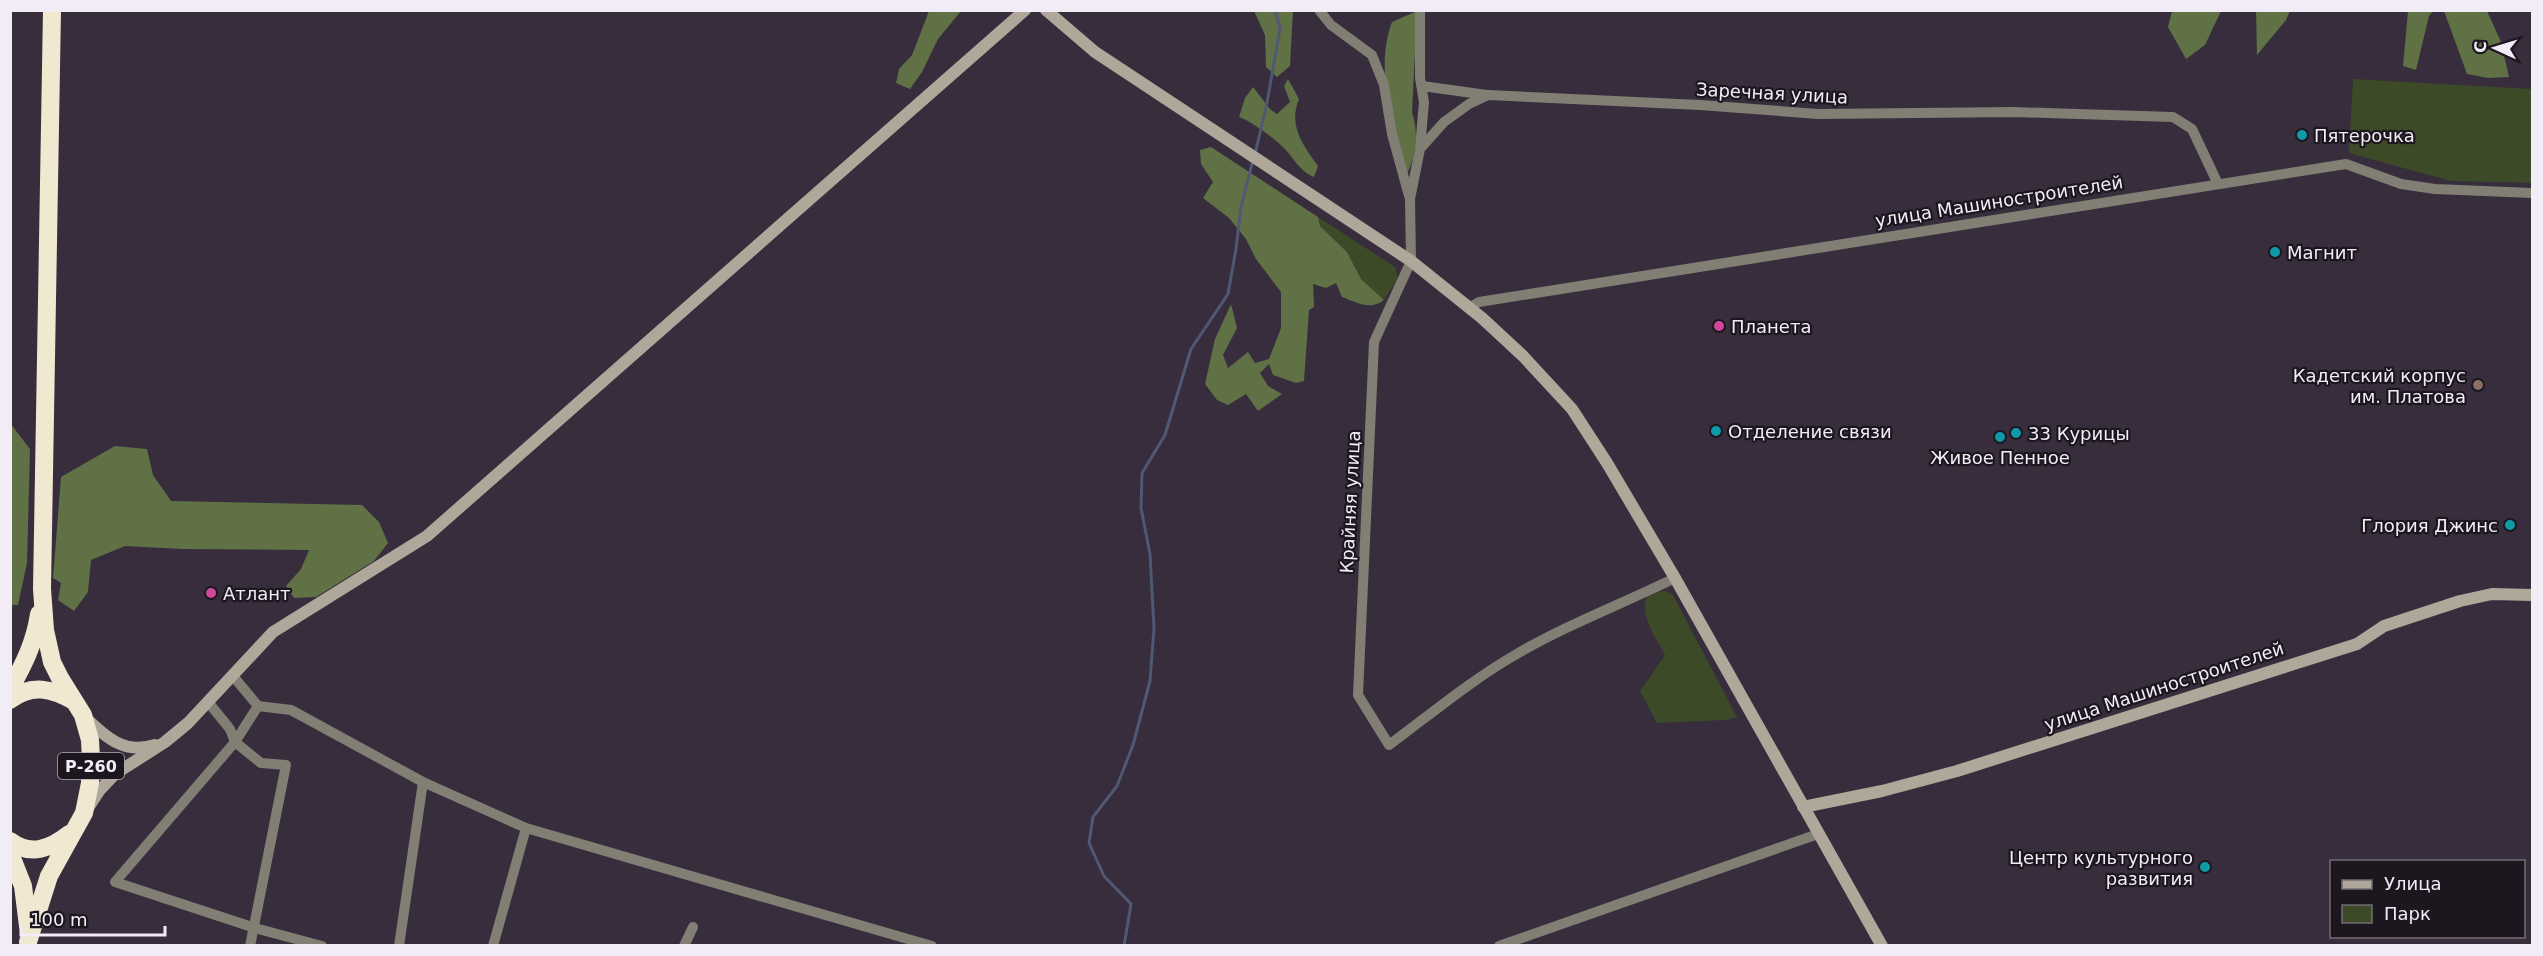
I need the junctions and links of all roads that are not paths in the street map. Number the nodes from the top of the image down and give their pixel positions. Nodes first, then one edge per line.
1 (52, 10) edge
2 (1025, 10) edge
3 (1046, 10) edge
4 (1319, 10) edge
5 (1420, 10) edge
6 (1422, 86) junction
7 (1488, 95) junction
8 (1420, 149) junction
9 (2218, 184) junction
10 (2532, 193) edge
11 (1410, 199) junction
12 (1411, 261) junction
13 (1470, 307) junction
14 (1675, 578) junction
15 (42, 588) junction
16 (2532, 595) edge
17 (233, 676) junction
18 (10, 689) edge
19 (10, 700) edge
20 (208, 702) junction
21 (258, 706) junction
22 (78, 708) junction
23 (165, 742) junction
24 (236, 742) junction
25 (423, 782) junction
26 (1803, 807) junction
27 (84, 813) junction
28 (526, 828) junction
29 (73, 831) junction
30 (1818, 834) junction
31 (10, 841) edge
32 (10, 853) edge
33 (693, 927) dead end
34 (255, 928) junction
35 (28, 944) edge
36 (250, 945) edge
37 (322, 945) edge
38 (399, 945) edge
39 (493, 945) edge
40 (684, 945) edge
41 (933, 945) edge
42 (1499, 945) edge
43 (1882, 945) edge

1 - 15 highway, Р-260
2 - 17 street
3 - 12 street
4 - 11 street
5 - 6 street
6 - 7 street, Заречная улица
6 - 8 street
7 - 8 street
7 - 9 street, Заречная улица
8 - 11 street
9 - 10 street, улица Машиностроителей
9 - 13 street, улица Машиностроителей
11 - 12 street
12 - 13 street
12 - 14 street, Крайняя улица
13 - 14 street
14 - 26 street
15 - 18 highway, Р-260
15 - 22 highway, Р-260
16 - 26 street, улица Машиностроителей
17 - 20 street
17 - 21 street
19 - 22 highway
20 - 23 street
20 - 24 street
21 - 24 street
21 - 25 street
22 - 23 street
22 - 27 highway, Р-260
23 - 27 street
24 - 34 street
24 - 34 street
25 - 28 street
25 - 38 street
26 - 30 street
27 - 29 highway, Р-260
28 - 39 street
28 - 41 street
29 - 31 highway, Р-260
29 - 35 highway, Р-260
30 - 42 street
30 - 43 street
32 - 35 highway, Р-260
33 - 40 street
34 - 36 street
34 - 37 street

